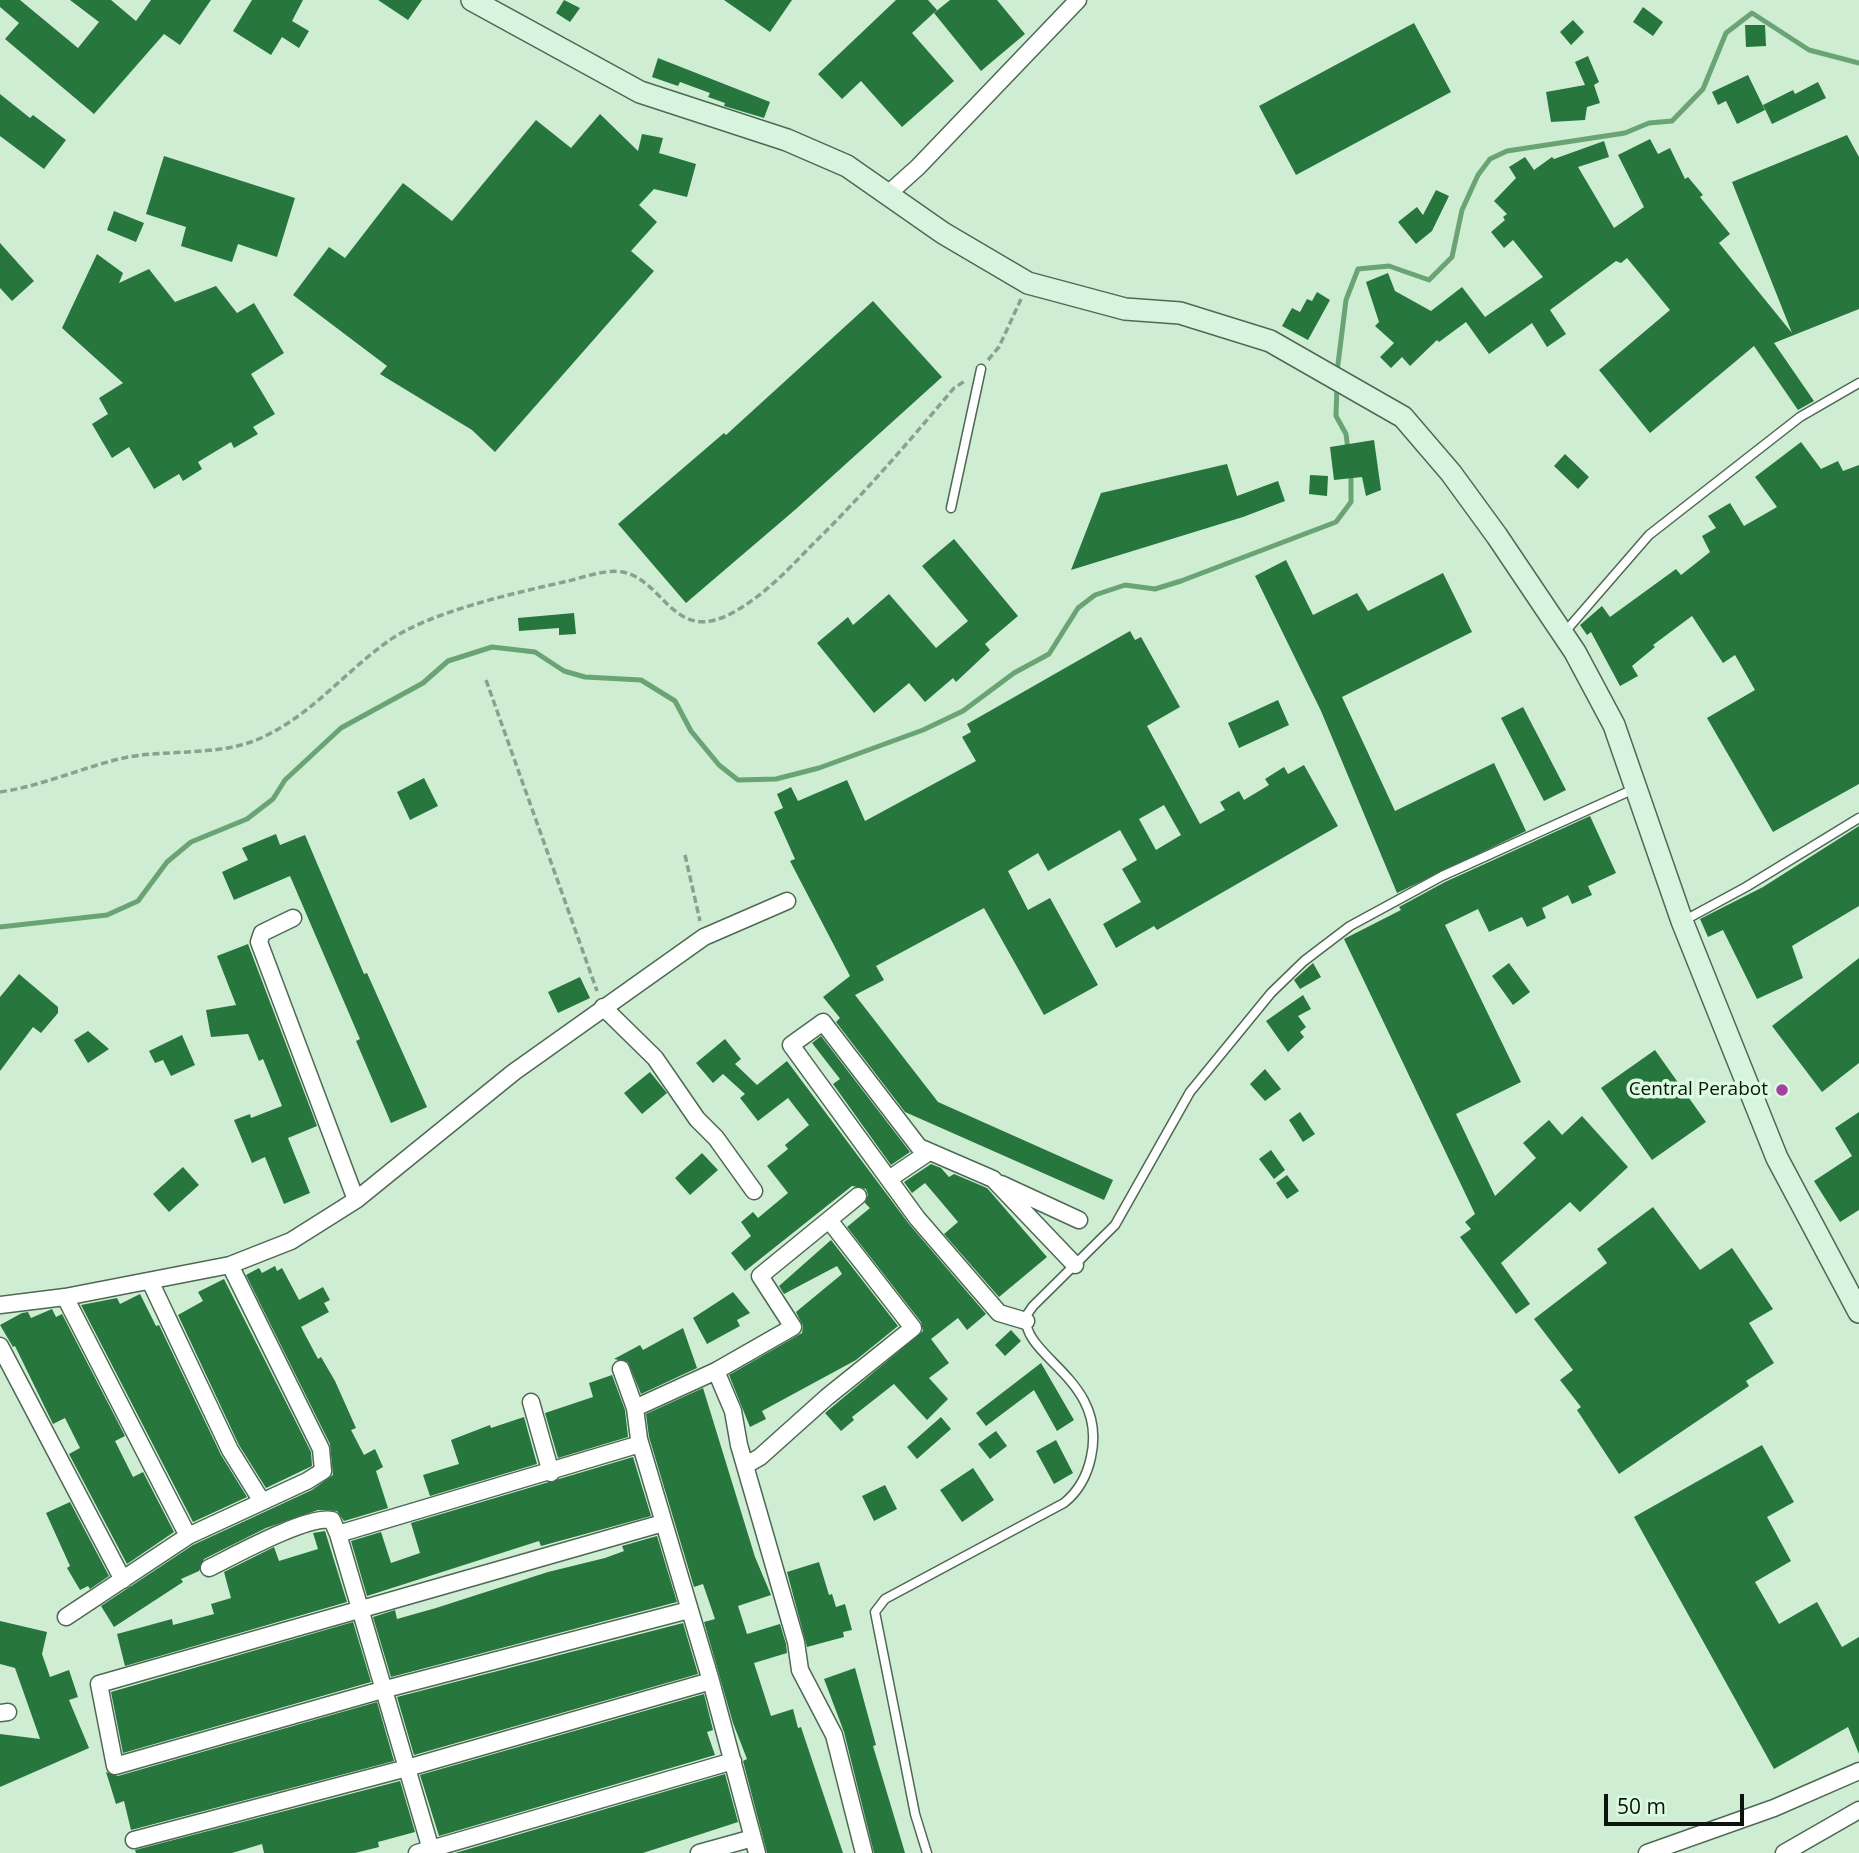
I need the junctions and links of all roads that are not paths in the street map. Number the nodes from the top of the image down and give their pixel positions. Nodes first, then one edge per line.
1 (472, 0) edge
2 (1078, 0) edge
3 (889, 193) junction
4 (981, 369) road end
5 (1859, 383) edge
6 (951, 508) dead end
7 (1564, 633) junction
8 (1636, 788) junction
9 (1859, 818) edge
10 (787, 901) dead end
11 (292, 918) dead end
12 (1682, 921) junction
13 (603, 1007) junction
14 (929, 1152) junction
15 (889, 1179) junction
16 (993, 1180) junction
17 (754, 1191) dead end
18 (858, 1196) dead end
19 (356, 1200) junction
20 (829, 1220) junction
21 (1079, 1220) dead end
22 (230, 1265) junction
23 (1074, 1265) junction
24 (150, 1281) junction
25 (65, 1297) junction
26 (0, 1305) edge
27 (1859, 1312) edge
28 (1026, 1321) junction
29 (0, 1346) edge
30 (621, 1369) dead end
31 (716, 1371) junction
32 (531, 1402) dead end
33 (635, 1408) junction
34 (640, 1444) junction
35 (746, 1465) junction
36 (551, 1473) junction
37 (261, 1500) junction
38 (663, 1523) junction
39 (338, 1534) junction
40 (188, 1536) junction
41 (209, 1568) dead end
42 (123, 1580) junction
43 (358, 1609) junction
44 (689, 1610) junction
45 (66, 1617) dead end
46 (710, 1678) junction
47 (382, 1690) junction
48 (733, 1761) junction
49 (407, 1768) junction
50 (1859, 1771) edge
51 (1859, 1810) edge
52 (134, 1840) dead end
53 (755, 1845) edge
54 (426, 1852) edge
55 (699, 1853) edge
56 (864, 1853) edge
57 (928, 1853) edge
58 (1647, 1853) edge
59 (1786, 1853) edge

1 - 3 street
2 - 3 street
3 - 7 street
4 - 6 lane
5 - 7 lane
7 - 8 street
8 - 12 street
8 - 23 lane
9 - 12 lane
10 - 13 street
11 - 19 street
12 - 27 street
13 - 17 street
13 - 19 street
14 - 15 street
14 - 15 street
14 - 16 street
15 - 28 street
16 - 21 street
16 - 23 street
18 - 20 street
19 - 22 street
20 - 31 street
20 - 35 street
22 - 24 street
22 - 37 street
23 - 28 lane
24 - 25 street
24 - 37 street
25 - 26 street
25 - 40 street
28 - 57 lane
29 - 42 street
30 - 33 street
31 - 33 street
31 - 35 street
32 - 36 street
33 - 34 street
34 - 36 street
34 - 38 street
35 - 56 street
36 - 39 street
37 - 40 street
38 - 43 street
38 - 44 street
39 - 41 street
39 - 43 street
40 - 42 street
42 - 45 street
43 - 47 street
43 - 47 street
44 - 46 street
44 - 47 street
46 - 48 street
46 - 49 street
47 - 49 street
48 - 53 street
48 - 54 street
49 - 52 street
49 - 54 street
50 - 58 street
51 - 59 street
53 - 55 street

